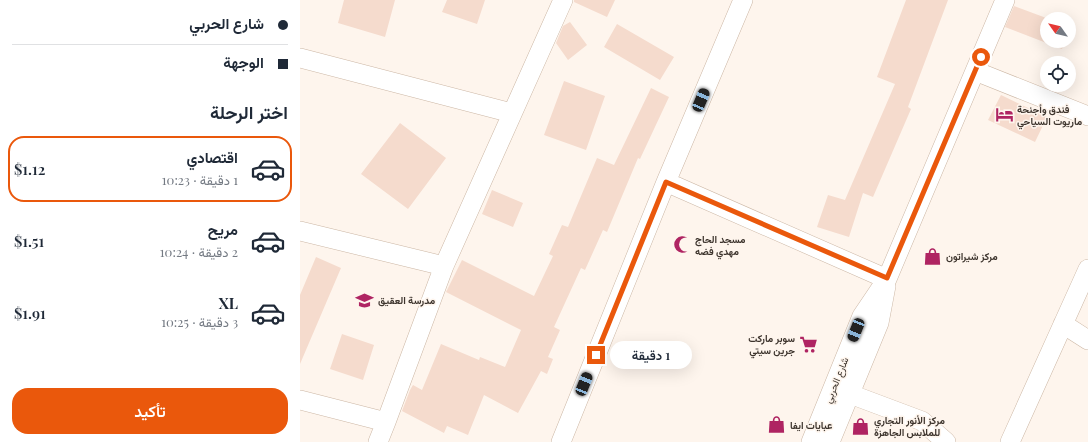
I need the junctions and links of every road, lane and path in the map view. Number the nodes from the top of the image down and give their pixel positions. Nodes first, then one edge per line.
1 (563, 0) edge
2 (1005, 0) edge
3 (736, 1) edge
4 (300, 58) edge
5 (975, 71) junction
6 (512, 113) junction
7 (1088, 116) edge
8 (666, 182) junction
9 (300, 231) edge
10 (444, 266) junction
11 (1088, 269) edge
12 (887, 278) junction
13 (1063, 324) junction
14 (1088, 340) edge
15 (850, 394) junction
16 (300, 400) edge
17 (386, 422) junction
18 (378, 442) edge
19 (561, 442) edge
20 (811, 442) edge
21 (830, 442) edge
22 (946, 442) edge
23 (1010, 442) edge

1 - 6 street
2 - 5 street, شارع الحربي
3 - 8 street
4 - 6 street
5 - 7 street
5 - 12 street, شارع الحربي
6 - 10 street
8 - 12 street
8 - 19 street
9 - 10 street
10 - 17 street
11 - 13 street
12 - 15 street, شارع الحربي
12 - 20 street, شارع الحربي
13 - 14 street
13 - 23 street
15 - 21 street, شارع الحربي
15 - 22 street
16 - 17 street
17 - 18 street

